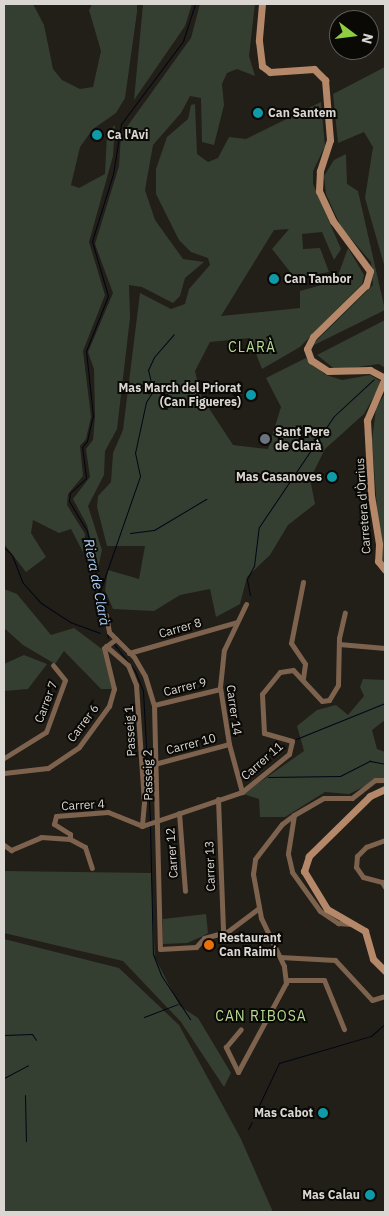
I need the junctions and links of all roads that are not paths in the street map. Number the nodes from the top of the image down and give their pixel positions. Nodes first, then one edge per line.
1 (262, 4) edge
2 (385, 570) edge
3 (303, 582) dead end
4 (246, 604) dead end
5 (345, 613) dead end
6 (106, 615) dead end
7 (237, 622) junction
8 (116, 639) junction
9 (339, 644) junction
10 (106, 646) junction
11 (385, 648) edge
12 (129, 653) junction
13 (53, 665) dead end
14 (303, 678) junction
15 (220, 689) junction
16 (154, 705) junction
17 (229, 744) junction
18 (4, 758) edge
19 (158, 763) junction
20 (4, 773) edge
21 (385, 780) edge
22 (385, 789) edge
23 (242, 792) junction
24 (218, 799) junction
25 (179, 813) junction
26 (294, 816) junction
27 (158, 820) junction
28 (142, 826) junction
29 (70, 839) junction
30 (385, 840) edge
31 (4, 845) edge
32 (92, 868) dead end
33 (384, 883) edge
34 (185, 891) dead end
35 (259, 908) junction
36 (356, 925) junction
37 (222, 932) junction
38 (280, 957) junction
39 (385, 971) edge
40 (286, 980) junction
41 (385, 996) edge
42 (241, 1029) dead end
43 (344, 1029) dead end

1 - 2 street, Carretera d'Òrrius
3 - 14 street
4 - 7 street, Carrer 14
5 - 9 street
6 - 8 street, Passeig 2
7 - 12 street, Carrer 8
7 - 15 street, Carrer 14
8 - 10 street
8 - 12 street, Passeig 2
9 - 11 street
9 - 14 street
10 - 20 street, Carrer 6
10 - 28 street, Passeig 1
12 - 16 street, Passeig 2
13 - 18 street, Carrer 7
14 - 23 street, Carrer 11
15 - 16 street, Carrer 9
15 - 17 street, Carrer 14
16 - 19 street, Passeig 2
17 - 19 street, Carrer 10
17 - 23 street, Carrer 14
19 - 27 street, Passeig 2
21 - 26 street
22 - 36 street
23 - 24 street, Carrer 11
24 - 25 street, Carrer 11
24 - 37 street, Carrer 13
25 - 27 street, Carrer 11
25 - 34 street, Carrer 12
26 - 35 street
26 - 36 street
27 - 28 street, Carrer 11
27 - 37 street, Passeig 2
28 - 29 street, Carrer 4
29 - 31 street
29 - 32 street
30 - 33 street
35 - 37 street
35 - 38 street
36 - 39 street
38 - 40 street
38 - 41 street
40 - 42 street
40 - 43 street

